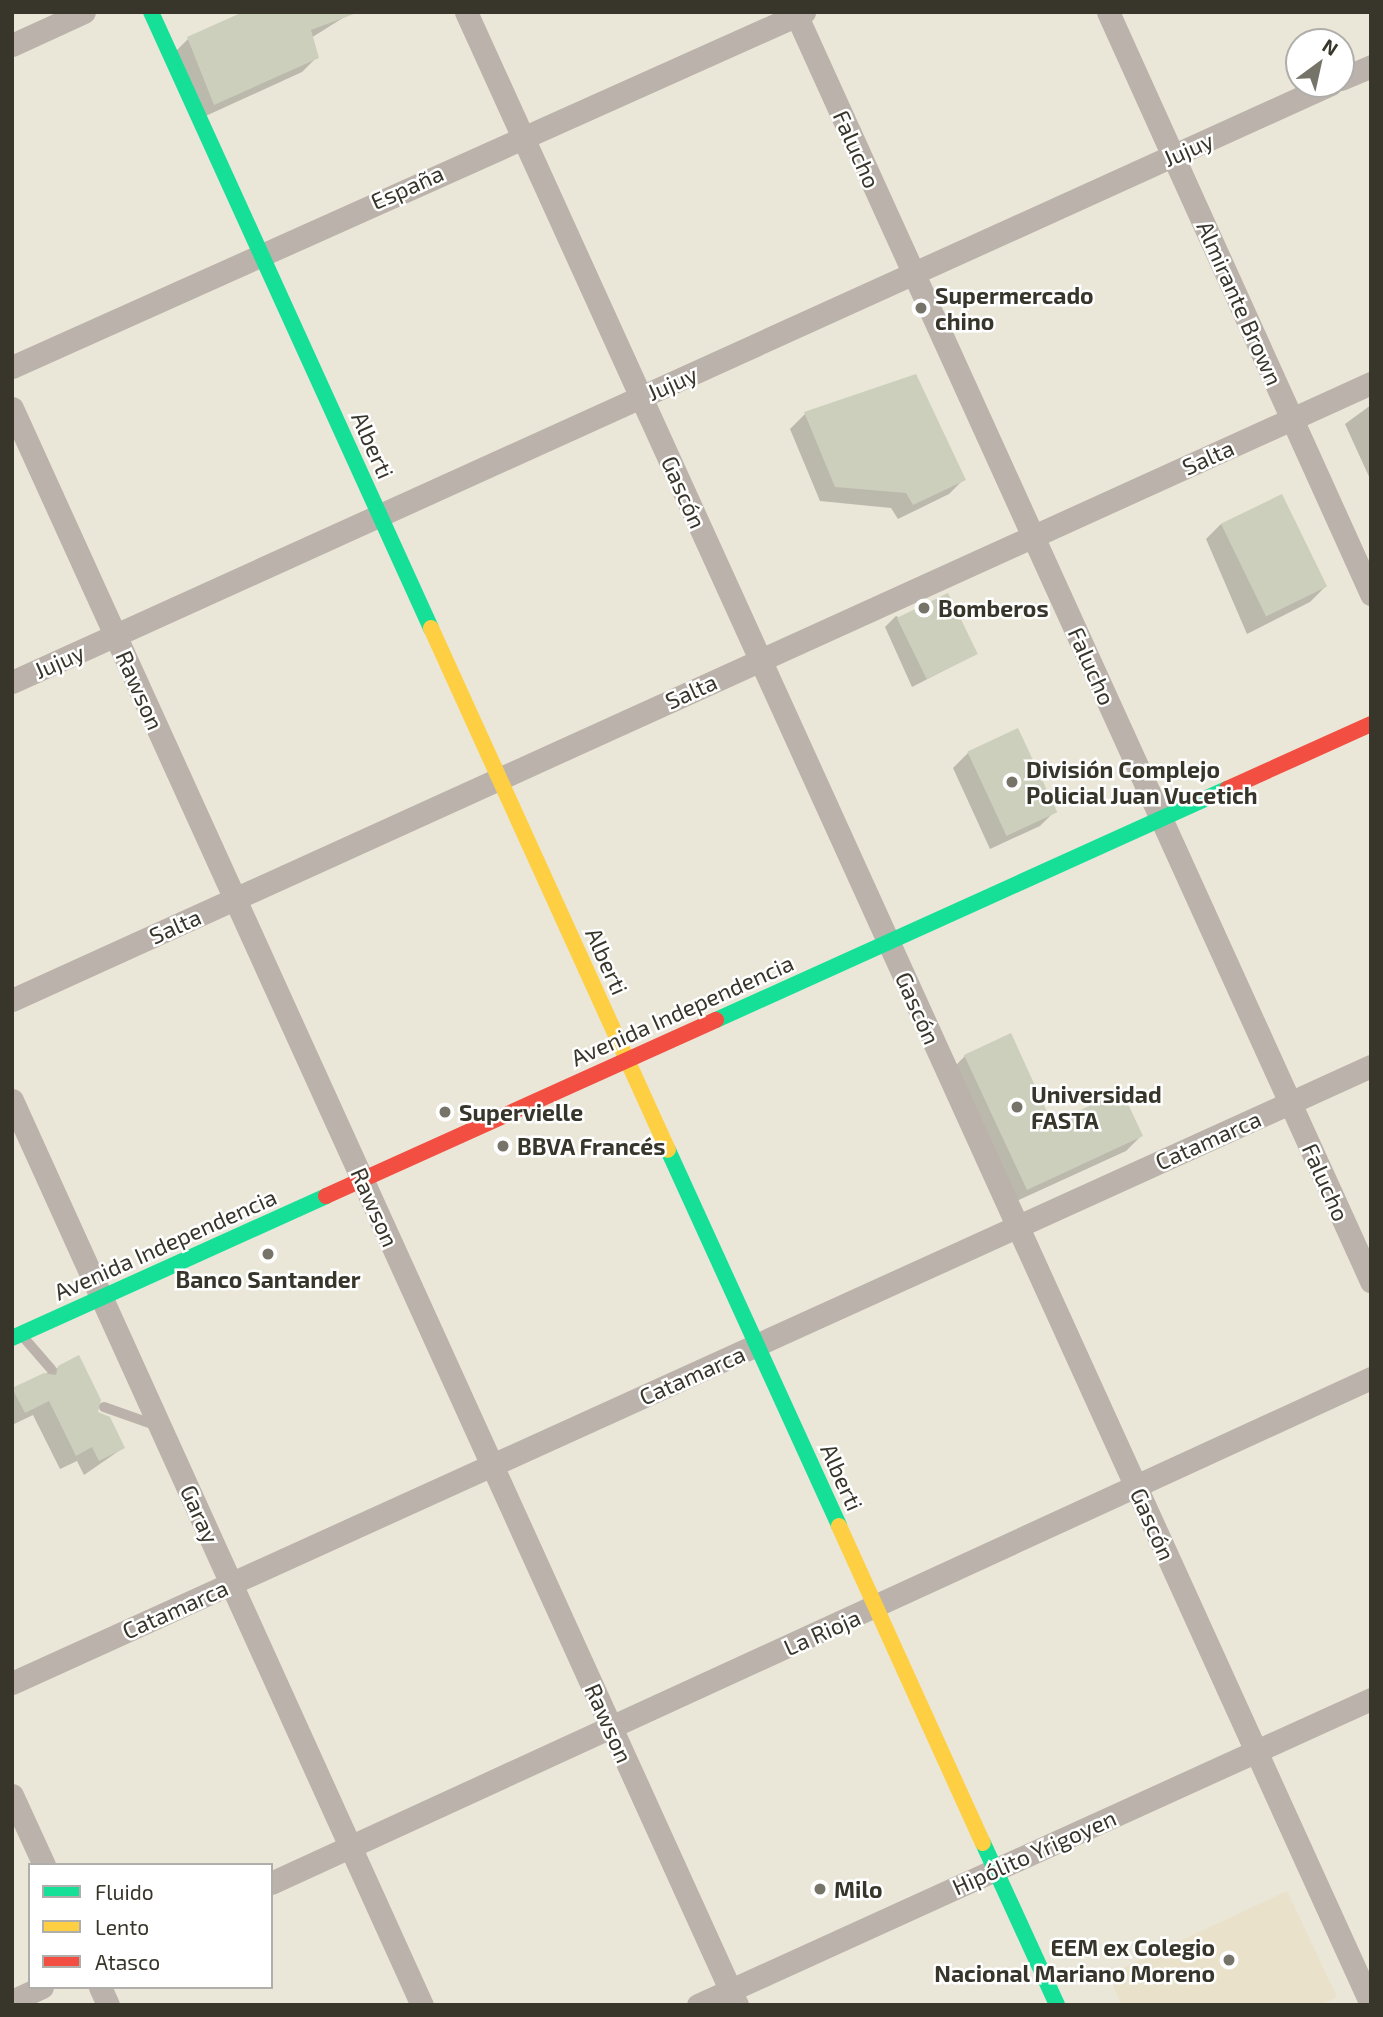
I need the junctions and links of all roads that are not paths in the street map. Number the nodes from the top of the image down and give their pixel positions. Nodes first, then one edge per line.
1 (84, 12) edge
2 (151, 12) edge
3 (466, 12) edge
4 (1108, 12) edge
5 (799, 13) edge
6 (12, 45) edge
7 (1300, 98) edge
8 (522, 135) junction
9 (1173, 156) junction
10 (261, 254) junction
11 (914, 273) junction
12 (12, 367) edge
13 (1371, 383) edge
14 (640, 397) junction
15 (12, 408) edge
16 (1292, 419) junction
17 (380, 515) junction
18 (1032, 536) junction
19 (1371, 594) edge
20 (115, 635) junction
21 (760, 660) junction
22 (12, 682) edge
23 (1371, 724) edge
24 (499, 778) junction
25 (1161, 818) junction
26 (235, 898) junction
27 (888, 942) junction
28 (12, 1000) edge
29 (627, 1060) junction
30 (1371, 1066) edge
31 (12, 1100) edge
32 (1290, 1103) junction
33 (363, 1180) junction
34 (1017, 1227) junction
35 (1371, 1281) edge
36 (102, 1298) junction
37 (17, 1336) edge
38 (757, 1345) junction
39 (51, 1369) dead end
40 (1371, 1378) edge
41 (104, 1406) dead end
42 (160, 1426) junction
43 (492, 1465) junction
44 (1136, 1489) junction
45 (231, 1584) junction
46 (876, 1607) junction
47 (12, 1683) edge
48 (1371, 1699) edge
49 (612, 1728) junction
50 (1256, 1751) junction
51 (12, 1795) edge
52 (350, 1847) junction
53 (43, 1863) edge
54 (995, 1869) junction
55 (273, 1882) edge
56 (38, 1989) edge
57 (101, 1989) edge
58 (734, 1997) edge
59 (12, 2001) edge
60 (1371, 2004) edge
61 (108, 2005) edge
62 (422, 2005) edge
63 (698, 2005) edge
64 (1057, 2005) edge

1 - 6 street
2 - 10 street, Alberti
3 - 8 street, Gascón
4 - 9 street, Almirante Brown
5 - 8 street, España
5 - 11 street, Falucho
7 - 9 street, Jujuy
8 - 10 street, España
8 - 14 street, Gascón
9 - 11 street, Jujuy
9 - 16 street, Almirante Brown
10 - 12 street, España
10 - 17 street, Alberti
11 - 14 street, Jujuy
11 - 18 street, Falucho
13 - 16 street, Salta
14 - 17 street, Jujuy
14 - 21 street, Gascón
15 - 20 street, Rawson
16 - 18 street, Salta
16 - 19 street, Almirante Brown
17 - 20 street, Jujuy
17 - 24 street, Alberti
18 - 21 street, Salta
18 - 25 street, Falucho
20 - 22 street, Jujuy
20 - 26 street, Rawson
21 - 24 street, Salta
21 - 27 street, Gascón
23 - 25 street, Avenida Independencia
24 - 26 street, Salta
24 - 29 street, Alberti
25 - 27 street, Avenida Independencia
25 - 32 street, Falucho
26 - 28 street, Salta
26 - 33 street, Rawson
27 - 29 street, Avenida Independencia
27 - 34 street, Gascón
29 - 33 street, Avenida Independencia
29 - 38 street, Alberti
30 - 32 street, Catamarca
31 - 36 street, Garay
32 - 34 street, Catamarca
32 - 35 street, Falucho
33 - 36 street, Avenida Independencia
33 - 43 street, Rawson
34 - 38 street, Catamarca
34 - 44 street, Gascón
36 - 37 street, Avenida Independencia
36 - 42 street, Garay
37 - 39 lane
38 - 43 street, Catamarca
38 - 46 street, Alberti
40 - 44 street, La Rioja
41 - 42 lane
42 - 45 street, Garay
43 - 45 street, Catamarca
43 - 49 street, Rawson
44 - 46 street, La Rioja
44 - 50 street, Gascón
45 - 47 street, Catamarca
45 - 52 street, Garay
46 - 49 street, La Rioja
46 - 54 street, Alberti
48 - 50 street, Hipólito Yrigoyen
49 - 52 street, La Rioja
49 - 58 street, Rawson
50 - 54 street, Hipólito Yrigoyen
50 - 60 street, Gascón
51 - 53 street
52 - 55 street, La Rioja
52 - 62 street, Garay
54 - 58 street, Hipólito Yrigoyen
54 - 64 street, Alberti
56 - 59 street
57 - 61 street
58 - 63 street, Hipólito Yrigoyen

